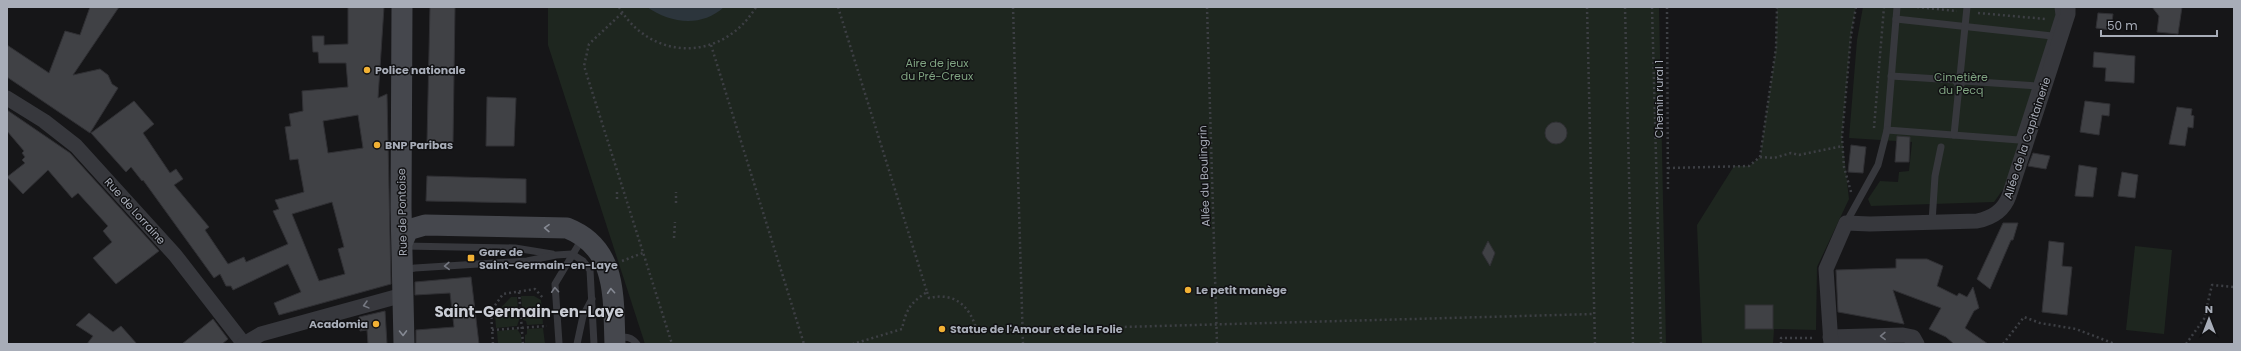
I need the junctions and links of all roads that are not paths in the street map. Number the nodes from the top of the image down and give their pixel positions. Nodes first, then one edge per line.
1 (402, 7) edge
2 (1897, 7) edge
3 (2058, 7) edge
4 (2068, 7) edge
5 (1967, 9) edge
6 (1896, 20) junction
7 (1965, 27) junction
8 (2052, 36) junction
9 (1891, 76) junction
10 (1959, 81) junction
11 (2036, 86) junction
12 (7, 98) edge
13 (1887, 130) junction
14 (1954, 135) junction
15 (1941, 147) dead end
16 (402, 199) junction
17 (1932, 222) junction
18 (1846, 223) junction
19 (425, 225) junction
20 (584, 236) junction
21 (403, 244) junction
22 (572, 254) junction
23 (556, 255) junction
24 (403, 270) junction
25 (403, 295) junction
26 (592, 299) junction
27 (1827, 340) edge
28 (614, 341) edge
29 (559, 343) dead end
30 (244, 344) edge
31 (404, 344) edge
32 (577, 344) edge
33 (594, 344) edge
34 (637, 344) edge
35 (1917, 344) edge

1 - 16 main road, Rue de Pontoise
2 - 6 lane
3 - 8 lane
4 - 17 street, Allée de la Capitainerie
5 - 7 lane
6 - 7 lane
6 - 9 lane
7 - 8 lane
7 - 10 lane
8 - 11 lane
9 - 10 lane
9 - 13 lane
10 - 11 lane
10 - 14 lane
11 - 14 lane
12 - 30 street, Rue de Lorraine
13 - 14 lane
13 - 18 lane
15 - 17 lane
16 - 19 main road
16 - 21 main road, Rue de Pontoise
17 - 18 street, Allée de la Capitainerie
18 - 27 street
20 -> 19 main road
19 - 21 main road
20 - 22 lane
28 -> 20 main road
21 - 23 lane
21 - 24 main road, Rue de Pontoise
22 - 23 lane
22 - 26 lane
29 -> 22 lane
23 -> 24 lane
24 - 25 main road, Rue de Pontoise
25 -> 30 street
25 -> 31 main road, Rue de Pontoise
26 - 32 lane
26 - 33 lane
35 -> 27 street
28 - 34 lane

